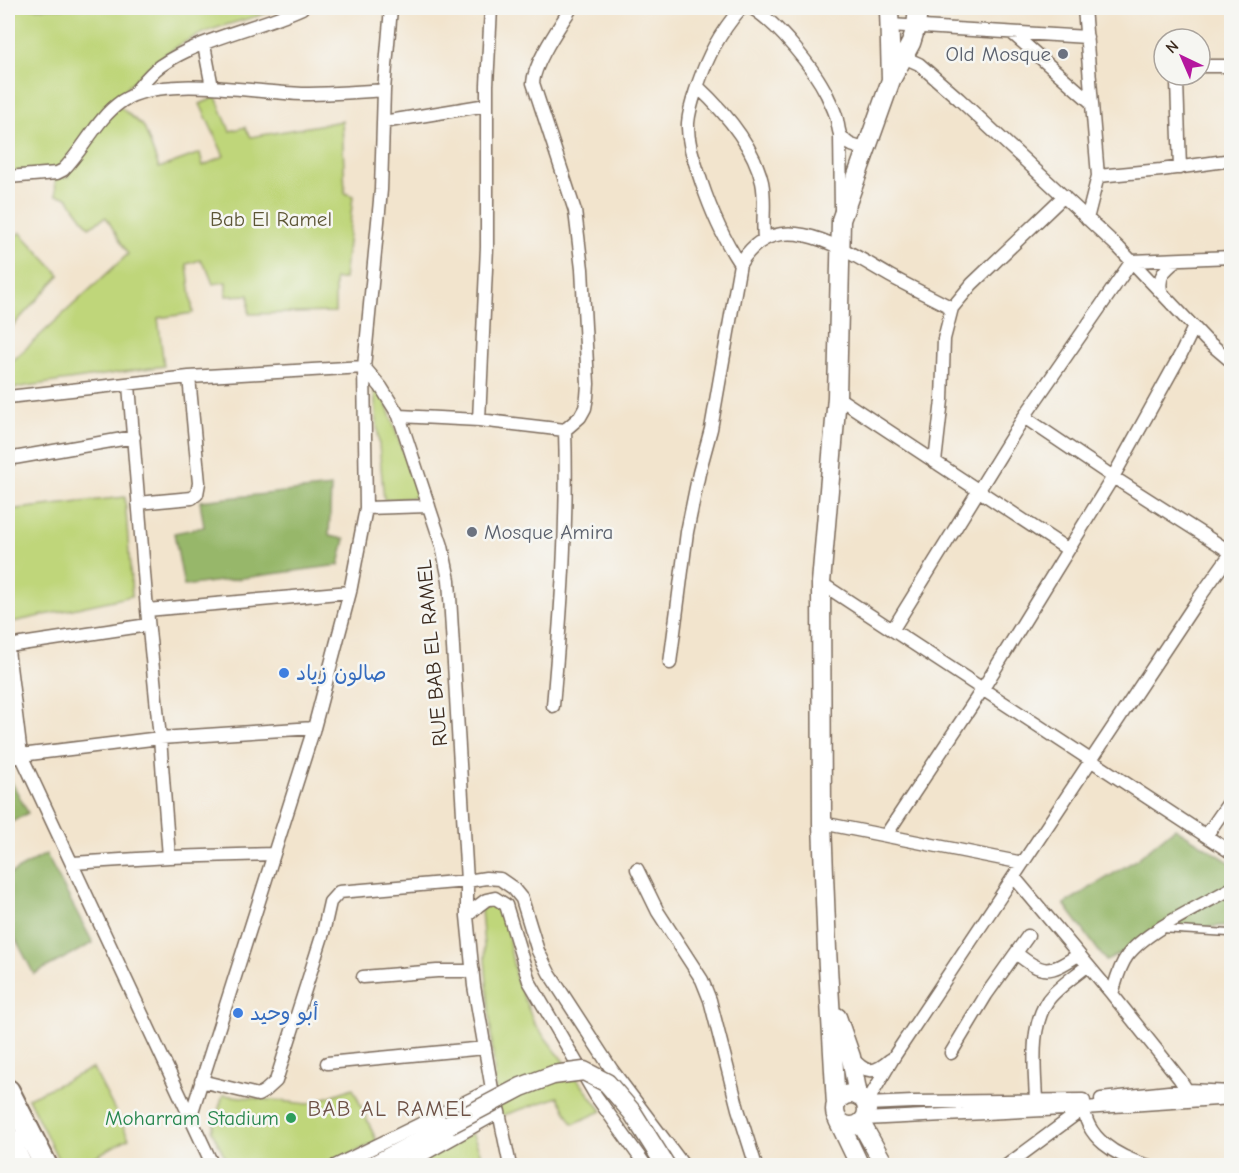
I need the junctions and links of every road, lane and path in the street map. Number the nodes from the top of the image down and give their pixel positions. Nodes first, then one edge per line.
1 (302, 8) edge
2 (391, 8) edge
3 (490, 8) edge
4 (571, 8) edge
5 (741, 8) edge
6 (752, 8) edge
7 (918, 8) edge
8 (1084, 8) edge
9 (889, 16) edge
10 (916, 27) junction
11 (1012, 33) junction
12 (1087, 37) junction
13 (204, 45) junction
14 (897, 54) junction
15 (1212, 66) edge
16 (1232, 66) edge
17 (697, 86) junction
18 (212, 87) junction
19 (1177, 87) edge
20 (384, 90) junction
21 (133, 94) junction
22 (1092, 103) junction
23 (486, 105) junction
24 (383, 122) junction
25 (840, 134) junction
26 (868, 147) junction
27 (1232, 160) edge
28 (1180, 168) junction
29 (1098, 176) junction
30 (8, 177) edge
31 (1064, 196) junction
32 (1087, 219) junction
33 (841, 220) junction
34 (764, 238) junction
35 (839, 246) junction
36 (1232, 257) edge
37 (1177, 260) junction
38 (1132, 261) junction
39 (740, 264) junction
40 (1161, 291) junction
41 (952, 308) junction
42 (1194, 327) junction
43 (1232, 362) edge
44 (364, 367) junction
45 (189, 377) junction
46 (129, 385) junction
47 (8, 397) edge
48 (837, 397) junction
49 (399, 416) junction
50 (1024, 417) junction
51 (479, 420) junction
52 (565, 430) junction
53 (134, 437) junction
54 (8, 459) edge
55 (935, 462) junction
56 (1113, 477) junction
57 (978, 489) junction
58 (138, 503) junction
59 (429, 506) junction
60 (366, 508) junction
61 (1067, 549) junction
62 (1231, 553) edge
63 (821, 583) junction
64 (350, 592) junction
65 (147, 610) junction
66 (148, 625) junction
67 (892, 629) junction
68 (8, 648) edge
69 (669, 663) dead end
70 (982, 690) junction
71 (553, 706) dead end
72 (314, 728) junction
73 (160, 738) junction
74 (21, 755) junction
75 (8, 760) edge
76 (1090, 760) junction
77 (1232, 798) edge
78 (822, 823) junction
79 (886, 835) junction
80 (1206, 836) junction
81 (1232, 853) edge
82 (273, 854) junction
83 (169, 857) junction
84 (73, 863) junction
85 (1023, 863) junction
86 (637, 869) dead end
87 (1014, 877) junction
88 (467, 881) junction
89 (1232, 888) edge
90 (467, 916) junction
91 (1160, 929) junction
92 (1229, 933) dead end
93 (1028, 936) dead end
94 (1016, 953) junction
95 (1078, 955) junction
96 (1087, 966) junction
97 (473, 971) junction
98 (363, 977) dead end
99 (829, 994) junction
100 (1112, 994) junction
101 (485, 1048) junction
102 (951, 1053) dead end
103 (895, 1055) junction
104 (851, 1057) junction
105 (327, 1063) dead end
106 (201, 1081) junction
107 (492, 1089) junction
108 (8, 1091) edge
109 (1232, 1092) edge
110 (1191, 1096) junction
111 (1232, 1098) edge
112 (1036, 1101) junction
113 (891, 1104) junction
114 (1084, 1104) junction
115 (862, 1111) junction
116 (499, 1112) junction
117 (837, 1112) junction
118 (190, 1115) junction
119 (8, 1139) edge
120 (21, 1166) edge
121 (46, 1166) edge
122 (213, 1166) edge
123 (335, 1166) edge
124 (372, 1166) edge
125 (403, 1166) edge
126 (510, 1166) edge
127 (646, 1166) edge
128 (666, 1166) edge
129 (684, 1166) edge
130 (756, 1166) edge
131 (860, 1166) edge
132 (885, 1166) edge
133 (1006, 1166) edge
134 (1149, 1166) edge

1 - 13 street
2 - 20 street
3 - 23 street
4 - 52 street
5 - 17 street
6 - 25 street
7 - 10 street
8 - 12 street
9 - 10 street
9 - 14 street
10 - 11 street
10 - 14 street
11 - 12 street
11 - 22 street
12 - 22 street
13 - 18 street
13 - 21 street
14 - 26 street
14 - 31 street
15 - 16 street
17 - 34 street
17 - 39 street
18 - 20 street
18 - 21 street
19 - 28 street
20 - 24 street
21 - 30 street
22 - 29 street
23 - 24 street
23 - 51 street
24 - 44 street
25 - 26 street
25 - 33 street
26 - 33 street
27 - 28 street
28 - 29 street
29 - 32 street
31 - 32 street
31 - 41 street
32 - 38 street
33 - 35 street
34 - 35 street
34 - 39 street
35 - 41 street
35 - 48 street
36 - 37 street
37 - 38 street
37 - 40 street
38 - 40 street
38 - 50 street
39 - 69 street
40 - 42 street
41 - 55 street
42 - 43 street
42 - 56 street
44 - 45 street
44 - 49 street, RUE BAB EL RAMEL
44 - 60 street
45 - 46 street
45 - 58 street
46 - 47 street
46 - 53 street
48 - 55 street
48 - 63 street
49 - 51 street
49 - 59 street, RUE BAB EL RAMEL
50 - 56 street
50 - 57 street
51 - 52 street
52 - 71 street
53 - 54 street
53 - 58 street
55 - 57 street
56 - 61 street
56 - 62 street
57 - 61 street
57 - 67 street
58 - 65 street
59 - 60 street
59 - 88 street, RUE BAB EL RAMEL
60 - 64 street
61 - 70 street
62 - 76 street
63 - 67 street
63 - 78 street
64 - 65 street
64 - 72 street
65 - 66 street
66 - 68 street
66 - 73 street
67 - 70 street
68 - 74 street
70 - 76 street
70 - 79 street
72 - 73 street
72 - 82 street
73 - 74 street
73 - 83 street
74 - 75 street
74 - 84 street
76 - 80 street
76 - 85 street
77 - 80 street
78 - 79 street
78 - 99 street
79 - 85 street
80 - 81 street
82 - 83 street
82 - 106 street
83 - 84 street
84 - 118 street
85 - 87 street
86 - 130 street
87 - 95 street
87 - 103 street
88 - 90 street, RUE BAB EL RAMEL
88 - 106 street
88 - 129 street
89 - 91 street
90 - 97 street, RUE BAB EL RAMEL
90 - 127 street
91 - 92 lane
91 - 100 street
93 - 94 street
94 - 95 street
94 - 102 street
95 - 96 street
96 - 100 street
96 - 112 street
97 - 98 street
97 - 101 street, RUE BAB EL RAMEL
99 - 104 street
99 - 117 street
100 - 110 street
101 - 105 street
101 - 107 street, RUE BAB EL RAMEL
103 - 104 street
103 - 113 street
103 - 115 street
104 - 115 street
106 - 118 street
107 - 116 street, RUE BAB EL RAMEL
107 - 123 street
108 - 121 highway
109 - 110 street
110 - 111 street
110 - 114 street
112 - 113 street
112 - 114 street
113 - 115 street
114 - 115 street
114 - 133 street
114 - 134 street
115 - 117 street
115 - 117 street
115 - 132 street
116 - 125 street
116 - 126 street, RUE BAB EL RAMEL
117 - 131 street
118 - 122 street
119 - 120 highway
124 - 128 street, bridge

